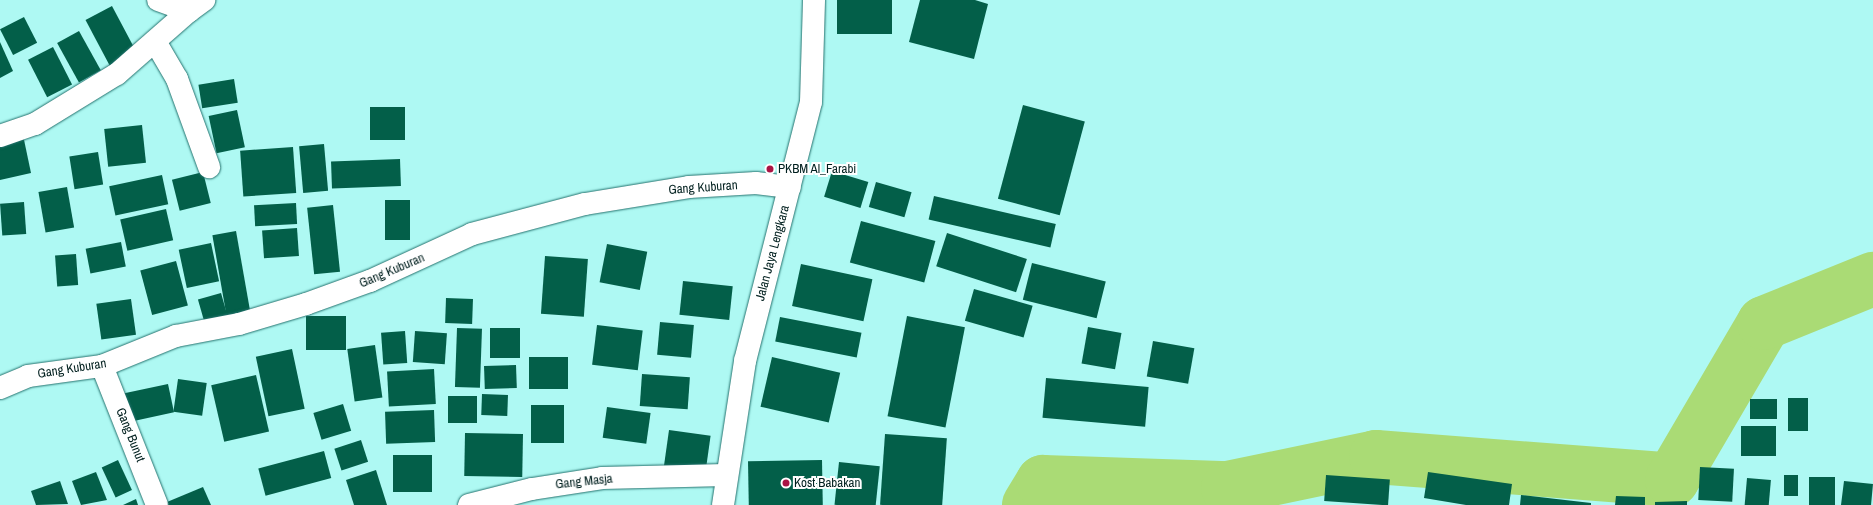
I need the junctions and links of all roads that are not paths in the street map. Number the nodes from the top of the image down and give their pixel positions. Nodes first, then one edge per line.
1 (158, 0) edge
2 (814, 0) edge
3 (197, 5) edge
4 (156, 43) junction
5 (0, 136) edge
6 (209, 167) dead end
7 (790, 187) junction
8 (102, 366) junction
9 (0, 388) edge
10 (726, 475) junction
11 (157, 505) edge
12 (469, 505) edge
13 (723, 505) edge

1 - 3 street
2 - 7 street, Jalan Jaya Lengkara
3 - 4 street
4 - 5 street
4 - 6 street
7 - 8 street, Gang Kuburan
7 - 10 street, Jalan Jaya Lengkara
8 - 9 street, Gang Kuburan
8 - 11 street, Gang Bunut
10 - 12 street, Gang Masja
10 - 13 street, Jalan Jaya Lengkara

